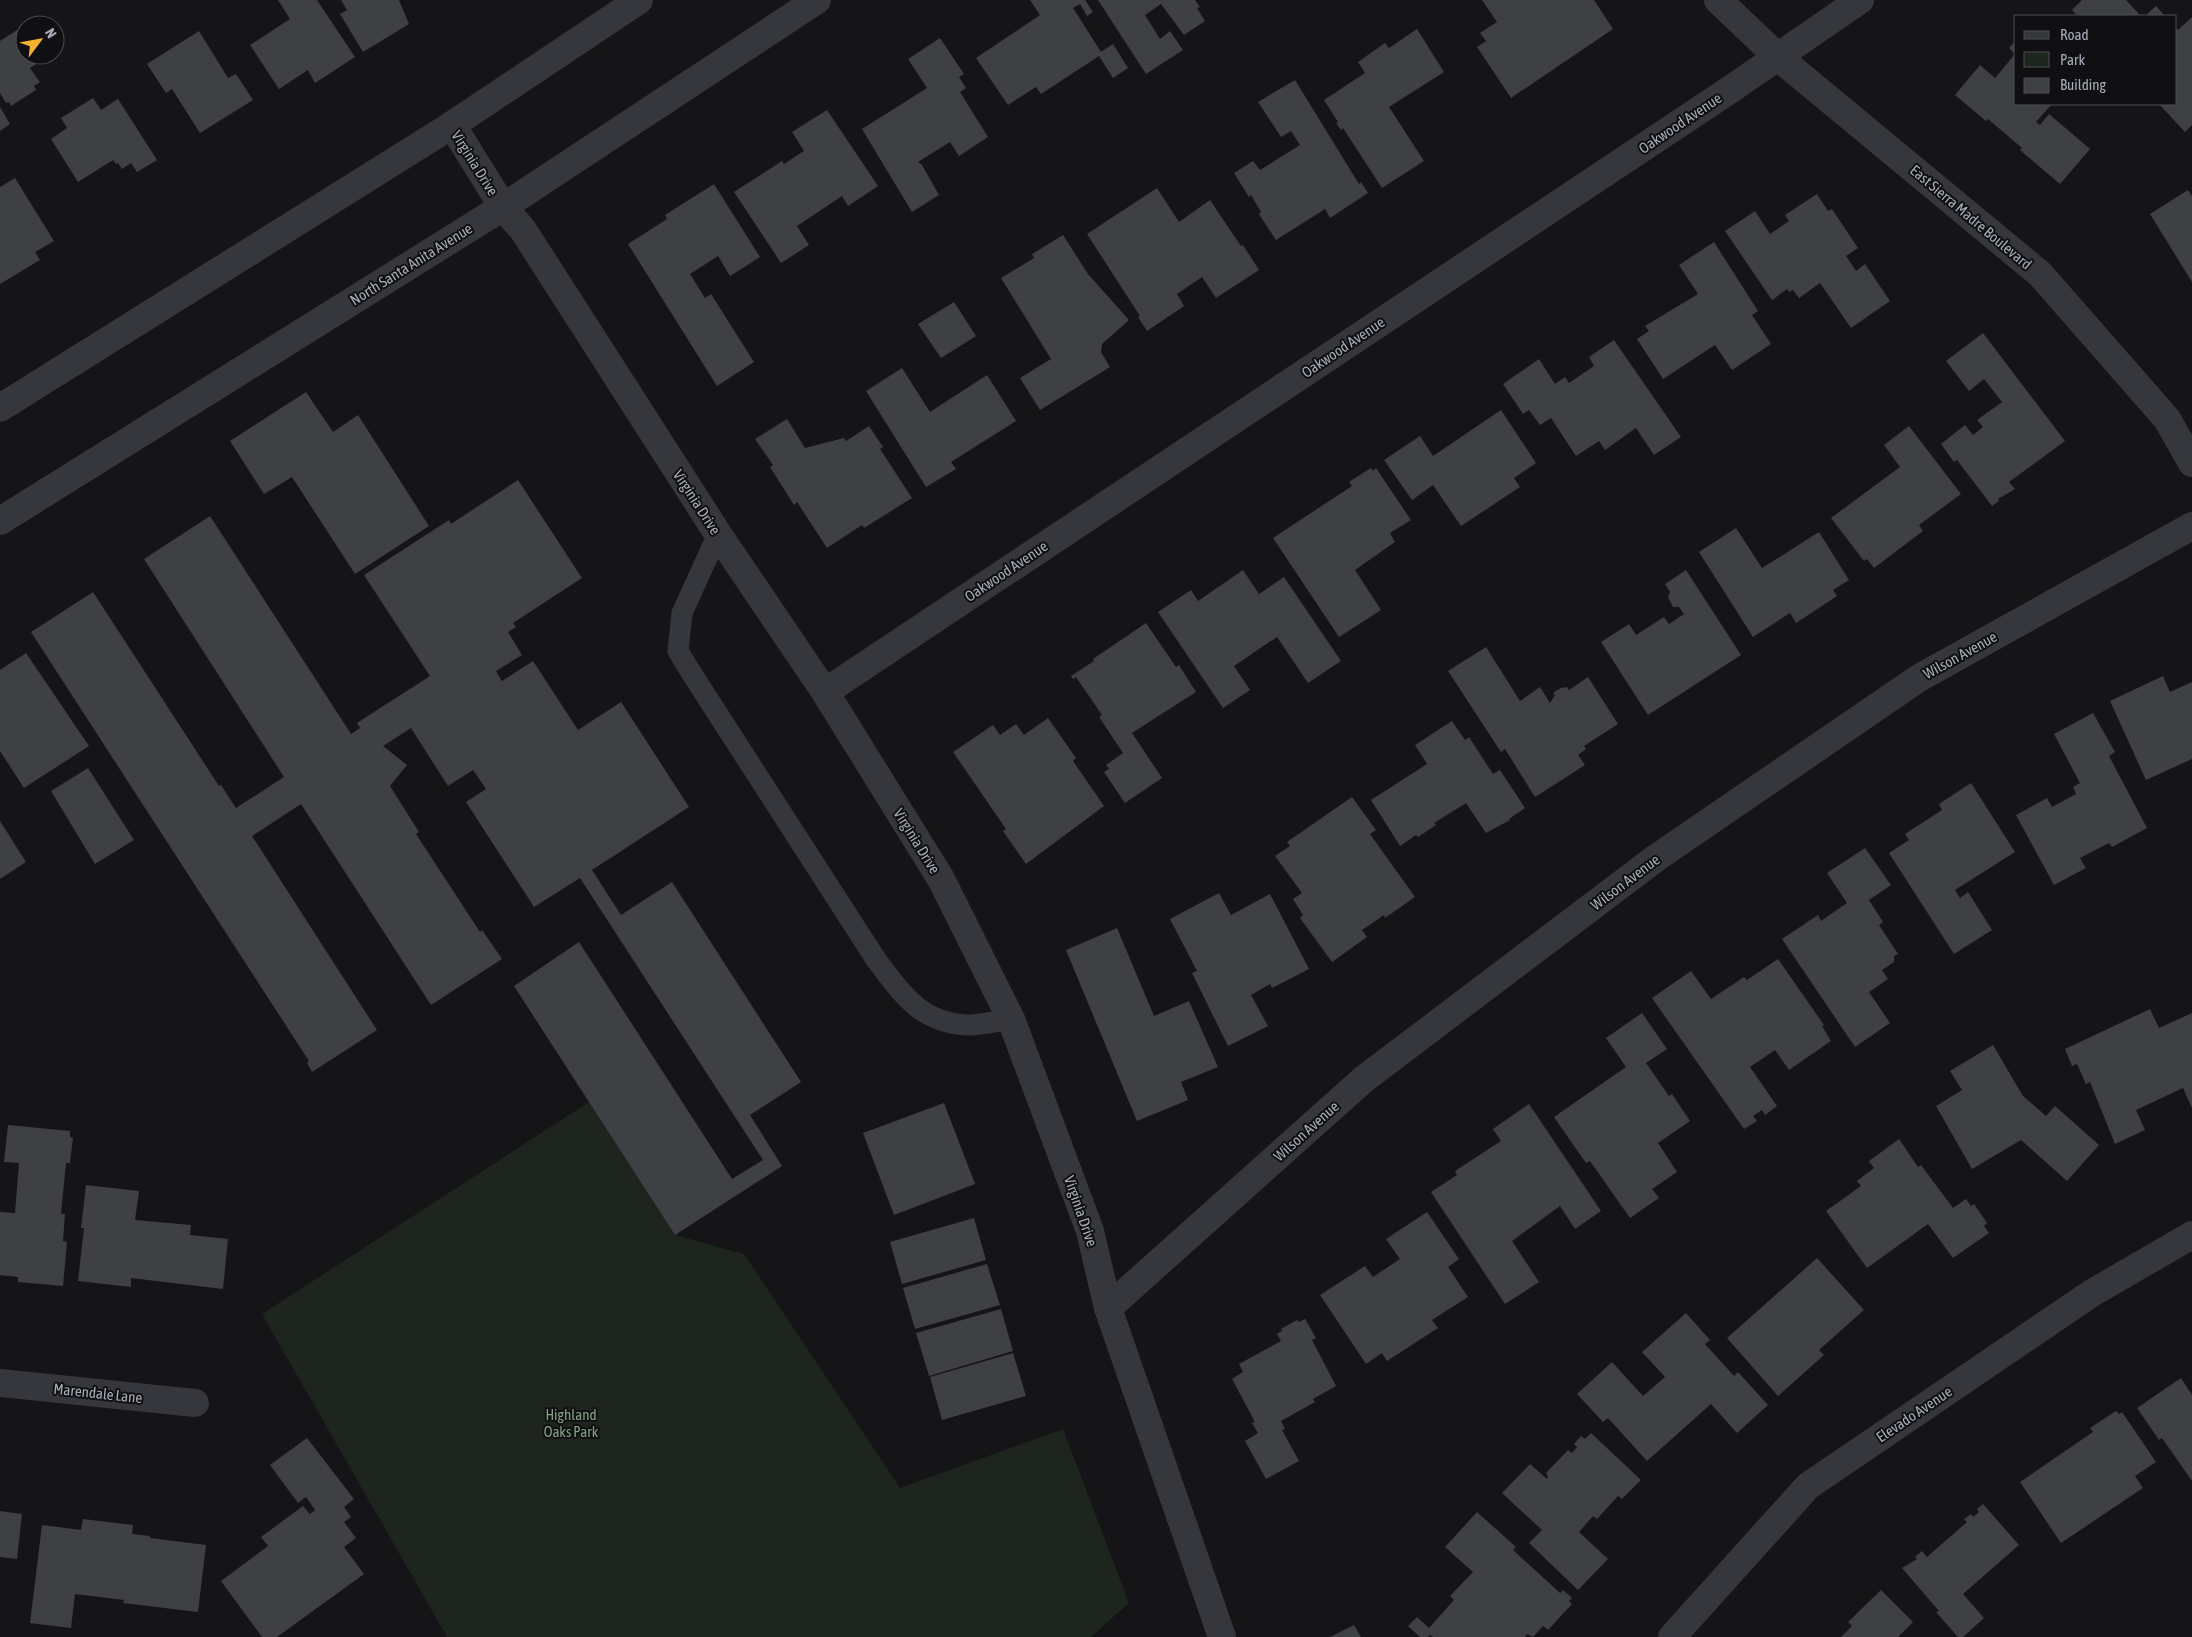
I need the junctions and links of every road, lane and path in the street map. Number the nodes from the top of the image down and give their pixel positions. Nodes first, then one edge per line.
1 (639, 0) edge
2 (817, 0) edge
3 (1718, 0) edge
4 (1860, 0) edge
5 (1778, 57) junction
6 (452, 125) junction
7 (503, 207) junction
8 (0, 408) edge
9 (2192, 463) edge
10 (0, 521) edge
11 (2192, 526) edge
12 (718, 534) junction
13 (825, 692) junction
14 (1011, 1019) junction
15 (2192, 1234) edge
16 (1108, 1308) junction
17 (0, 1383) edge
18 (195, 1403) dead end
19 (1222, 1637) edge
20 (1672, 1637) edge

1 - 6 street
2 - 7 street, North Santa Anita Avenue
3 - 5 street, East Sierra Madre Boulevard
4 - 5 street, Oakwood Avenue
5 - 9 street, East Sierra Madre Boulevard
5 - 13 street, Oakwood Avenue
6 - 7 street, Virginia Drive
6 - 8 street
7 - 10 street, North Santa Anita Avenue
7 - 12 street, Virginia Drive
11 - 16 street, Wilson Avenue
12 - 13 street, Virginia Drive
12 - 14 lane
13 - 14 street, Virginia Drive
14 - 16 street, Virginia Drive
15 - 20 street, Elevado Avenue
16 - 19 street, Virginia Drive
17 - 18 street, Marendale Lane

